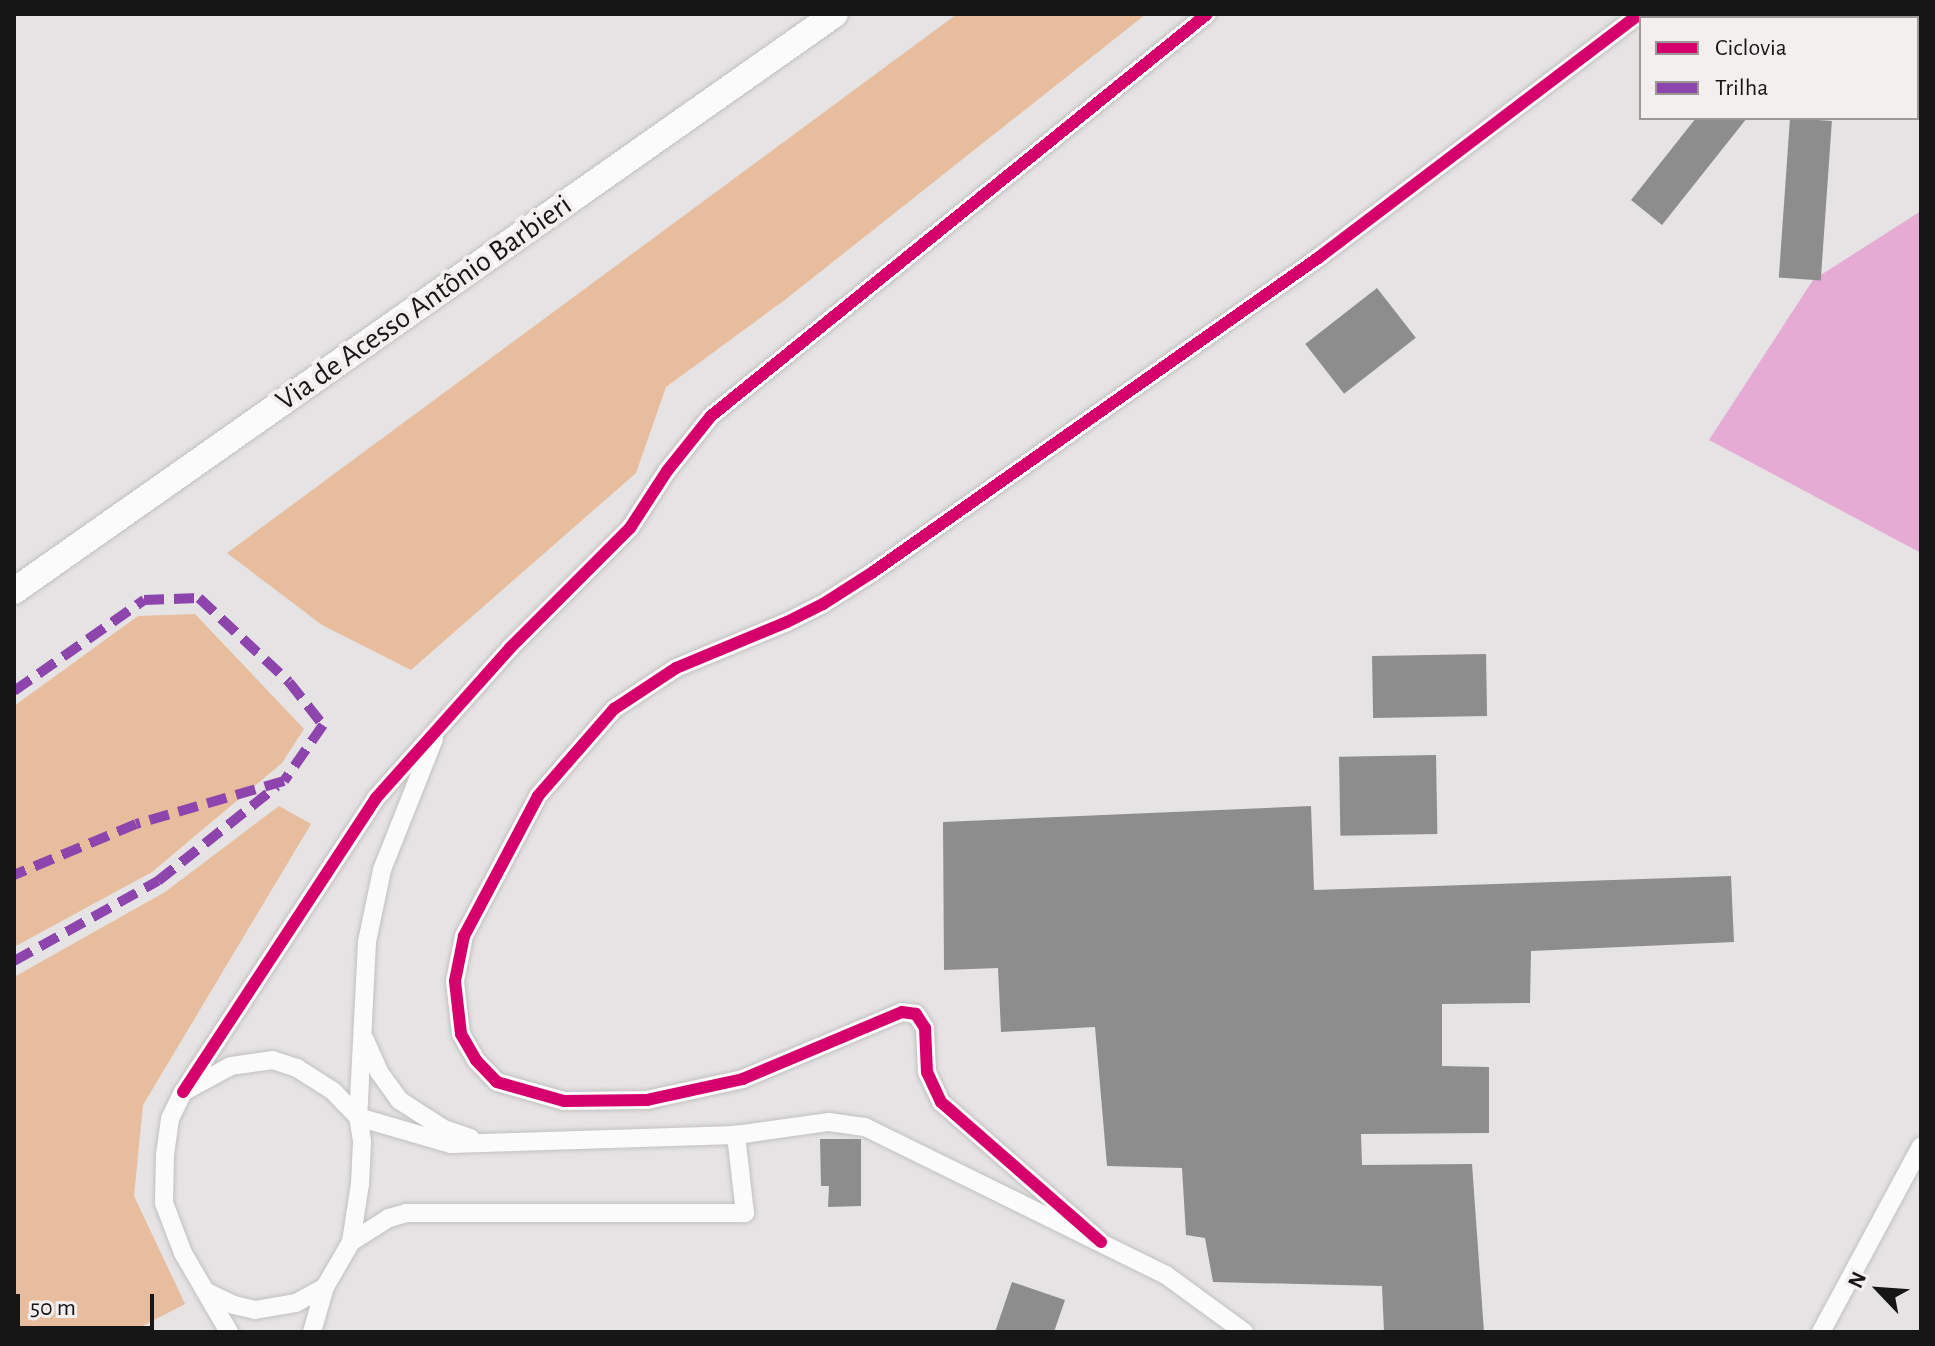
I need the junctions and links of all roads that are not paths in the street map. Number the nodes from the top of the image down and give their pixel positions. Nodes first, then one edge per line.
1 (835, 14) edge
2 (1207, 14) edge
3 (1640, 14) edge
4 (14, 591) edge
5 (440, 726) junction
6 (362, 1032) junction
7 (183, 1092) junction
8 (358, 1117) junction
9 (736, 1135) junction
10 (484, 1143) junction
11 (1921, 1146) edge
12 (351, 1242) junction
13 (1101, 1242) junction
14 (325, 1287) junction
15 (207, 1292) junction
16 (229, 1332) edge
17 (312, 1332) edge
18 (1244, 1332) edge
19 (1821, 1332) edge

1 - 4 main road, Via de Acesso Antônio Barbieri
2 - 5 street
3 - 13 street
5 - 6 street
5 - 7 street
6 - 8 street
6 - 10 street
7 - 8 street
7 - 15 street
8 - 10 street
8 - 12 street
9 - 10 street
9 - 12 street
9 - 13 street
11 - 19 street
12 - 14 street
13 - 18 street
14 - 15 street
14 - 17 street
15 - 16 street

